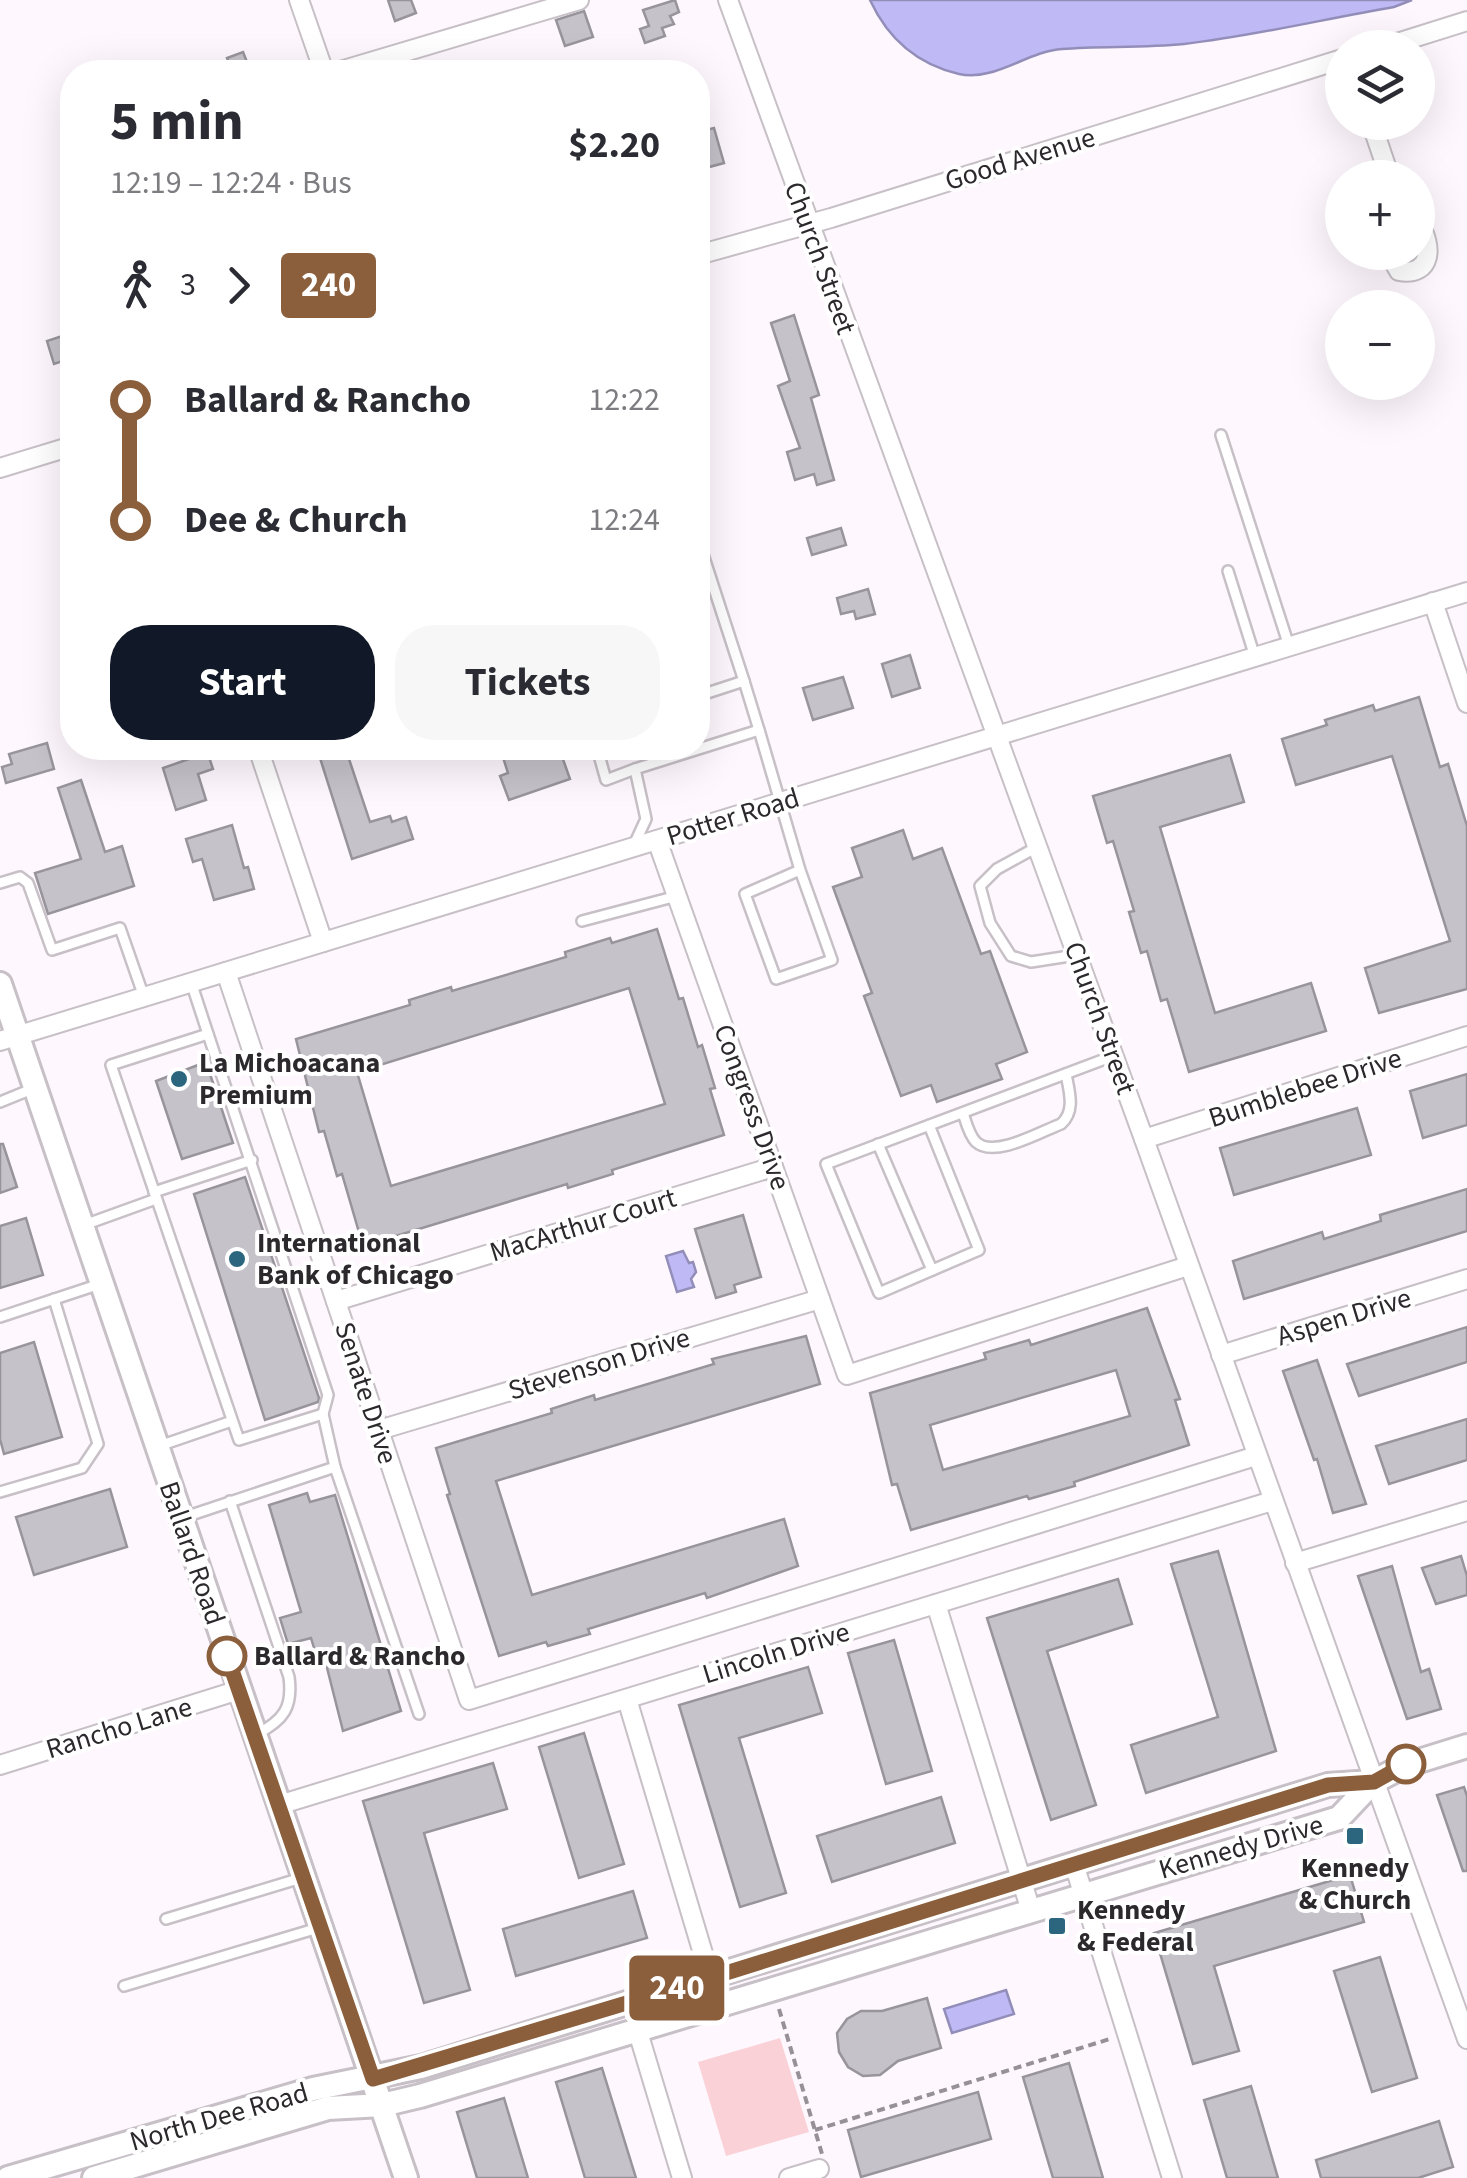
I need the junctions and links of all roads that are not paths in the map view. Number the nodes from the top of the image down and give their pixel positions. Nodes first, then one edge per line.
1 (299, 0) edge
2 (578, 0) edge
3 (728, 0) edge
4 (1467, 22) edge
5 (1435, 32) edge
6 (320, 60) edge
7 (377, 60) edge
8 (1325, 64) edge
9 (807, 222) junction
10 (710, 252) edge
11 (1221, 435) dead end
12 (60, 450) edge
13 (0, 468) edge
14 (1228, 571) dead end
15 (710, 579) edge
16 (1467, 592) edge
17 (1433, 602) junction
18 (1289, 646) junction
19 (1256, 657) junction
20 (744, 681) junction
21 (710, 692) edge
22 (1467, 704) edge
23 (759, 730) junction
24 (996, 736) junction
25 (710, 745) edge
26 (262, 760) edge
27 (601, 760) edge
28 (661, 760) edge
29 (635, 768) junction
30 (782, 802) junction
31 (657, 840) junction
32 (1037, 847) junction
33 (632, 848) junction
34 (800, 870) junction
35 (0, 883) edge
36 (677, 896) junction
37 (582, 921) dead end
38 (323, 942) junction
39 (1076, 954) junction
40 (226, 972) junction
41 (192, 982) junction
42 (0, 984) edge
43 (144, 997) junction
44 (208, 1034) junction
45 (1467, 1036) edge
46 (8, 1039) edge
47 (1114, 1056) junction
48 (1066, 1074) junction
49 (34, 1088) junction
50 (0, 1102) edge
51 (963, 1112) junction
52 (929, 1125) junction
53 (1144, 1139) junction
54 (878, 1144) junction
55 (252, 1160) junction
56 (773, 1167) junction
57 (155, 1196) junction
58 (81, 1226) junction
59 (1188, 1266) junction
60 (932, 1270) junction
61 (1467, 1279) edge
62 (100, 1284) junction
63 (54, 1299) junction
64 (820, 1299) junction
65 (336, 1301) junction
66 (0, 1317) edge
67 (1221, 1355) junction
68 (322, 1414) junction
69 (232, 1421) junction
70 (379, 1430) junction
71 (156, 1446) junction
72 (1256, 1456) junction
73 (336, 1466) junction
74 (0, 1492) edge
75 (230, 1501) junction
76 (1272, 1502) junction
77 (1467, 1510) edge
78 (180, 1518) junction
79 (1295, 1562) junction
80 (936, 1604) junction
81 (239, 1690) junction
82 (626, 1699) junction
83 (469, 1700) joint
84 (419, 1714) dead end
85 (254, 1735) junction
86 (1467, 1746) edge
87 (0, 1765) edge
88 (1374, 1782) junction
89 (279, 1805) junction
90 (1074, 1864) junction
91 (304, 1878) junction
92 (1022, 1880) junction
93 (1083, 1894) junction
94 (1031, 1911) junction
95 (166, 1920) dead end
96 (321, 1927) junction
97 (710, 1978) junction
98 (1458, 1984) edge
99 (124, 1986) dead end
100 (719, 2007) junction
101 (638, 2032) junction
102 (1467, 2039) edge
103 (373, 2079) junction
104 (382, 2104) junction
105 (822, 2168) road end
106 (8, 2178) edge
107 (94, 2178) edge
108 (406, 2178) edge
109 (682, 2178) edge
110 (789, 2178) edge
111 (1172, 2178) edge

1 - 6 street
2 - 7 street
3 - 9 street, Church Street
4 - 5 street
8 - 9 street, Good Avenue
9 - 10 street, Good Avenue
9 - 24 street, Church Street
11 - 18 lane
12 - 13 street
14 - 19 lane
15 - 20 lane
16 - 17 street, Potter Road
17 - 18 street, Potter Road
17 - 22 street
18 - 19 street, Potter Road
19 - 24 street, Potter Road
20 - 21 lane
20 - 23 lane
23 - 25 lane
23 - 30 lane
24 - 30 street, Potter Road
24 - 32 street, Church Street
26 - 38 street
27 - 29 lane
28 - 29 lane
29 - 33 lane
30 - 31 street, Potter Road
30 - 34 lane
31 - 33 street, Potter Road
31 - 36 street, Congress Drive
32 - 39 street, Church Street
32 - 39 lane
33 - 38 street, Potter Road
34 - 34 lane
35 - 43 lane
36 - 37 lane
36 - 56 street, Congress Drive
38 - 40 street, Potter Road
39 - 47 street, Church Street
40 - 41 street, Potter Road
40 - 65 street, Senate Drive
41 - 43 street, Potter Road
41 - 44 lane
42 - 46 street, Ballard Road
43 - 46 street, Potter Road
44 - 55 lane
44 - 57 lane
45 - 53 street, Bumblebee Drive
46 - 49 street, Ballard Road
47 - 48 lane
47 - 53 street, Church Street
48 - 51 lane
48 - 51 lane
49 - 50 lane
49 - 58 street, Ballard Road
51 - 52 lane
52 - 54 lane
52 - 60 lane
53 - 59 street, Church Street
54 - 60 lane
54 - 60 lane
55 - 57 lane
55 - 68 lane
56 - 64 street, Congress Drive
56 - 65 street, MacArthur Court
57 - 58 lane
57 - 69 lane
58 - 62 street, Ballard Road
59 - 64 street, Congress Drive
59 - 67 street, Church Street
61 - 67 street, Aspen Drive
62 - 63 lane
62 - 71 street, Ballard Road
63 - 66 lane
63 - 74 lane
64 - 70 street, Stevenson Drive
65 - 70 street, Senate Drive
67 - 72 street, Church Street
68 - 69 lane
68 - 73 lane
69 - 71 lane
70 - 83 street, Senate Drive
71 - 78 street, Ballard Road
72 - 76 street, Church Street
72 - 83 street, Lincoln Drive
73 - 75 lane
73 - 84 lane
75 - 78 lane
75 - 85 lane
76 - 79 street, Church Street
76 - 80 street, Lincoln Drive
77 - 79 street
78 - 81 street, Ballard Road
79 - 88 street, Church Street
80 - 82 street, Lincoln Drive
80 - 92 street
81 - 85 street, Ballard Road
81 - 87 street, Rancho Lane
82 - 89 street, Lincoln Drive
82 - 97 street
85 - 89 street, Ballard Road
86 - 88 street
88 - 90 street, Kennedy Drive
88 - 93 street, Kennedy Drive
88 - 98 street, Church Street
89 - 91 street, Ballard Road
90 - 92 street, Kennedy Drive
90 - 93 street
91 - 95 lane
91 - 96 street, Ballard Road
92 - 94 street
92 - 97 street, Kennedy Drive
93 - 94 street, Kennedy Drive
93 - 111 street
94 - 100 street, Kennedy Drive
96 - 99 lane
96 - 103 street, Ballard Road
97 - 100 street
97 - 103 street, Kennedy Drive
98 - 102 street, Church Street
100 - 101 street, Kennedy Drive
101 - 104 street, Kennedy Drive
101 - 109 street
103 - 104 street, Ballard Road
103 - 106 street, North Dee Road
104 - 107 street, North Dee Road
104 - 108 street, Ballard Road
105 - 110 street

